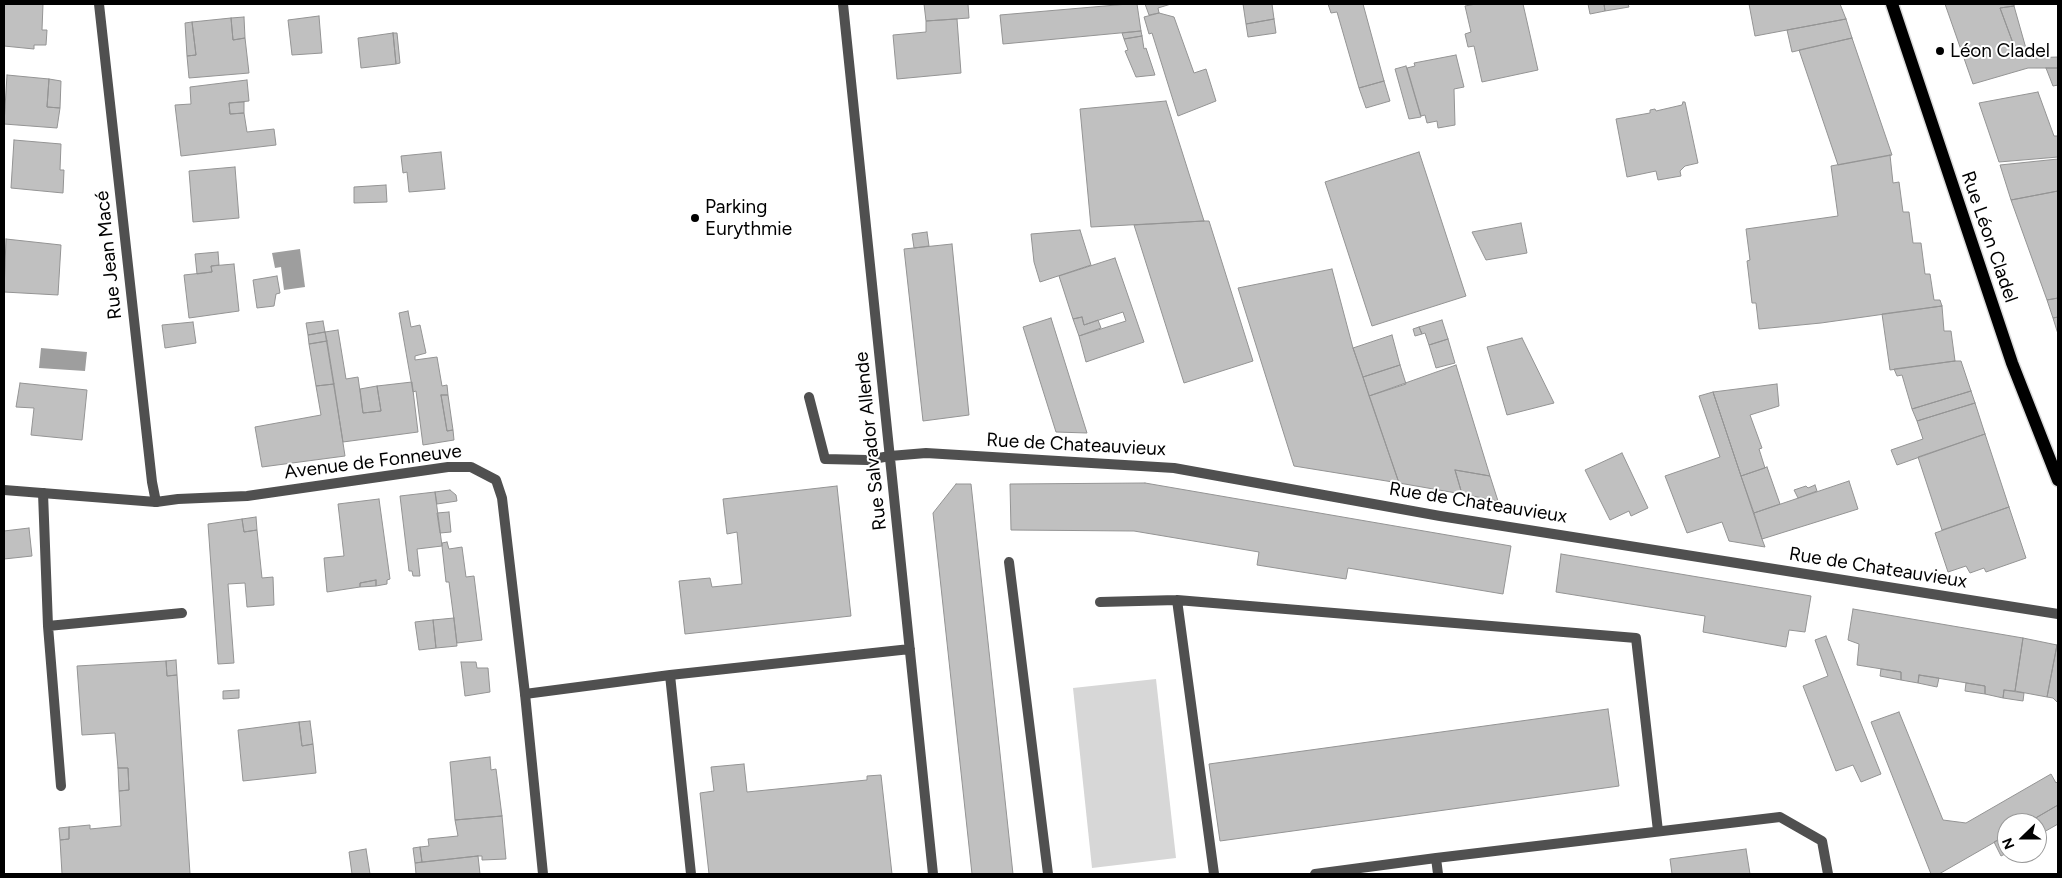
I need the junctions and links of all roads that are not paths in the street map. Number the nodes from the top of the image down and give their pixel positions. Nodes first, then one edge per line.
1 (100, 4) edge
2 (843, 4) edge
3 (1892, 4) edge
4 (809, 397) dead end
5 (890, 456) junction
6 (2058, 480) edge
7 (4, 490) edge
8 (43, 493) junction
9 (156, 502) junction
10 (1009, 562) dead end
11 (1178, 600) junction
12 (1100, 602) dead end
13 (182, 613) dead end
14 (2058, 614) edge
15 (48, 626) junction
16 (910, 649) junction
17 (670, 674) junction
18 (525, 694) junction
19 (61, 786) dead end
20 (1658, 831) junction
21 (1436, 858) junction
22 (543, 874) edge
23 (691, 874) edge
24 (933, 874) edge
25 (1048, 874) edge
26 (1214, 874) edge
27 (1315, 874) edge
28 (1438, 874) edge
29 (1828, 874) edge

1 - 9 street, Rue Jean Macé
2 - 5 street, Rue Salvador Allende
3 - 6 main road, Rue Léon Cladel
4 - 5 street, Rue de Chateauvieux
5 - 14 street, Rue de Chateauvieux
5 - 16 street, Rue Salvador Allende
7 - 8 street, Avenue de Fonneuve
8 - 9 street, Avenue de Fonneuve
8 - 15 street
9 - 18 street, Avenue de Fonneuve
10 - 25 street
11 - 12 street
11 - 20 street
11 - 26 street
13 - 15 street
15 - 19 street
16 - 17 street
16 - 24 street, Rue Salvador Allende
17 - 18 street
17 - 23 street
18 - 22 street, Avenue de Fonneuve
20 - 21 street
20 - 29 street
21 - 27 street
21 - 28 street

